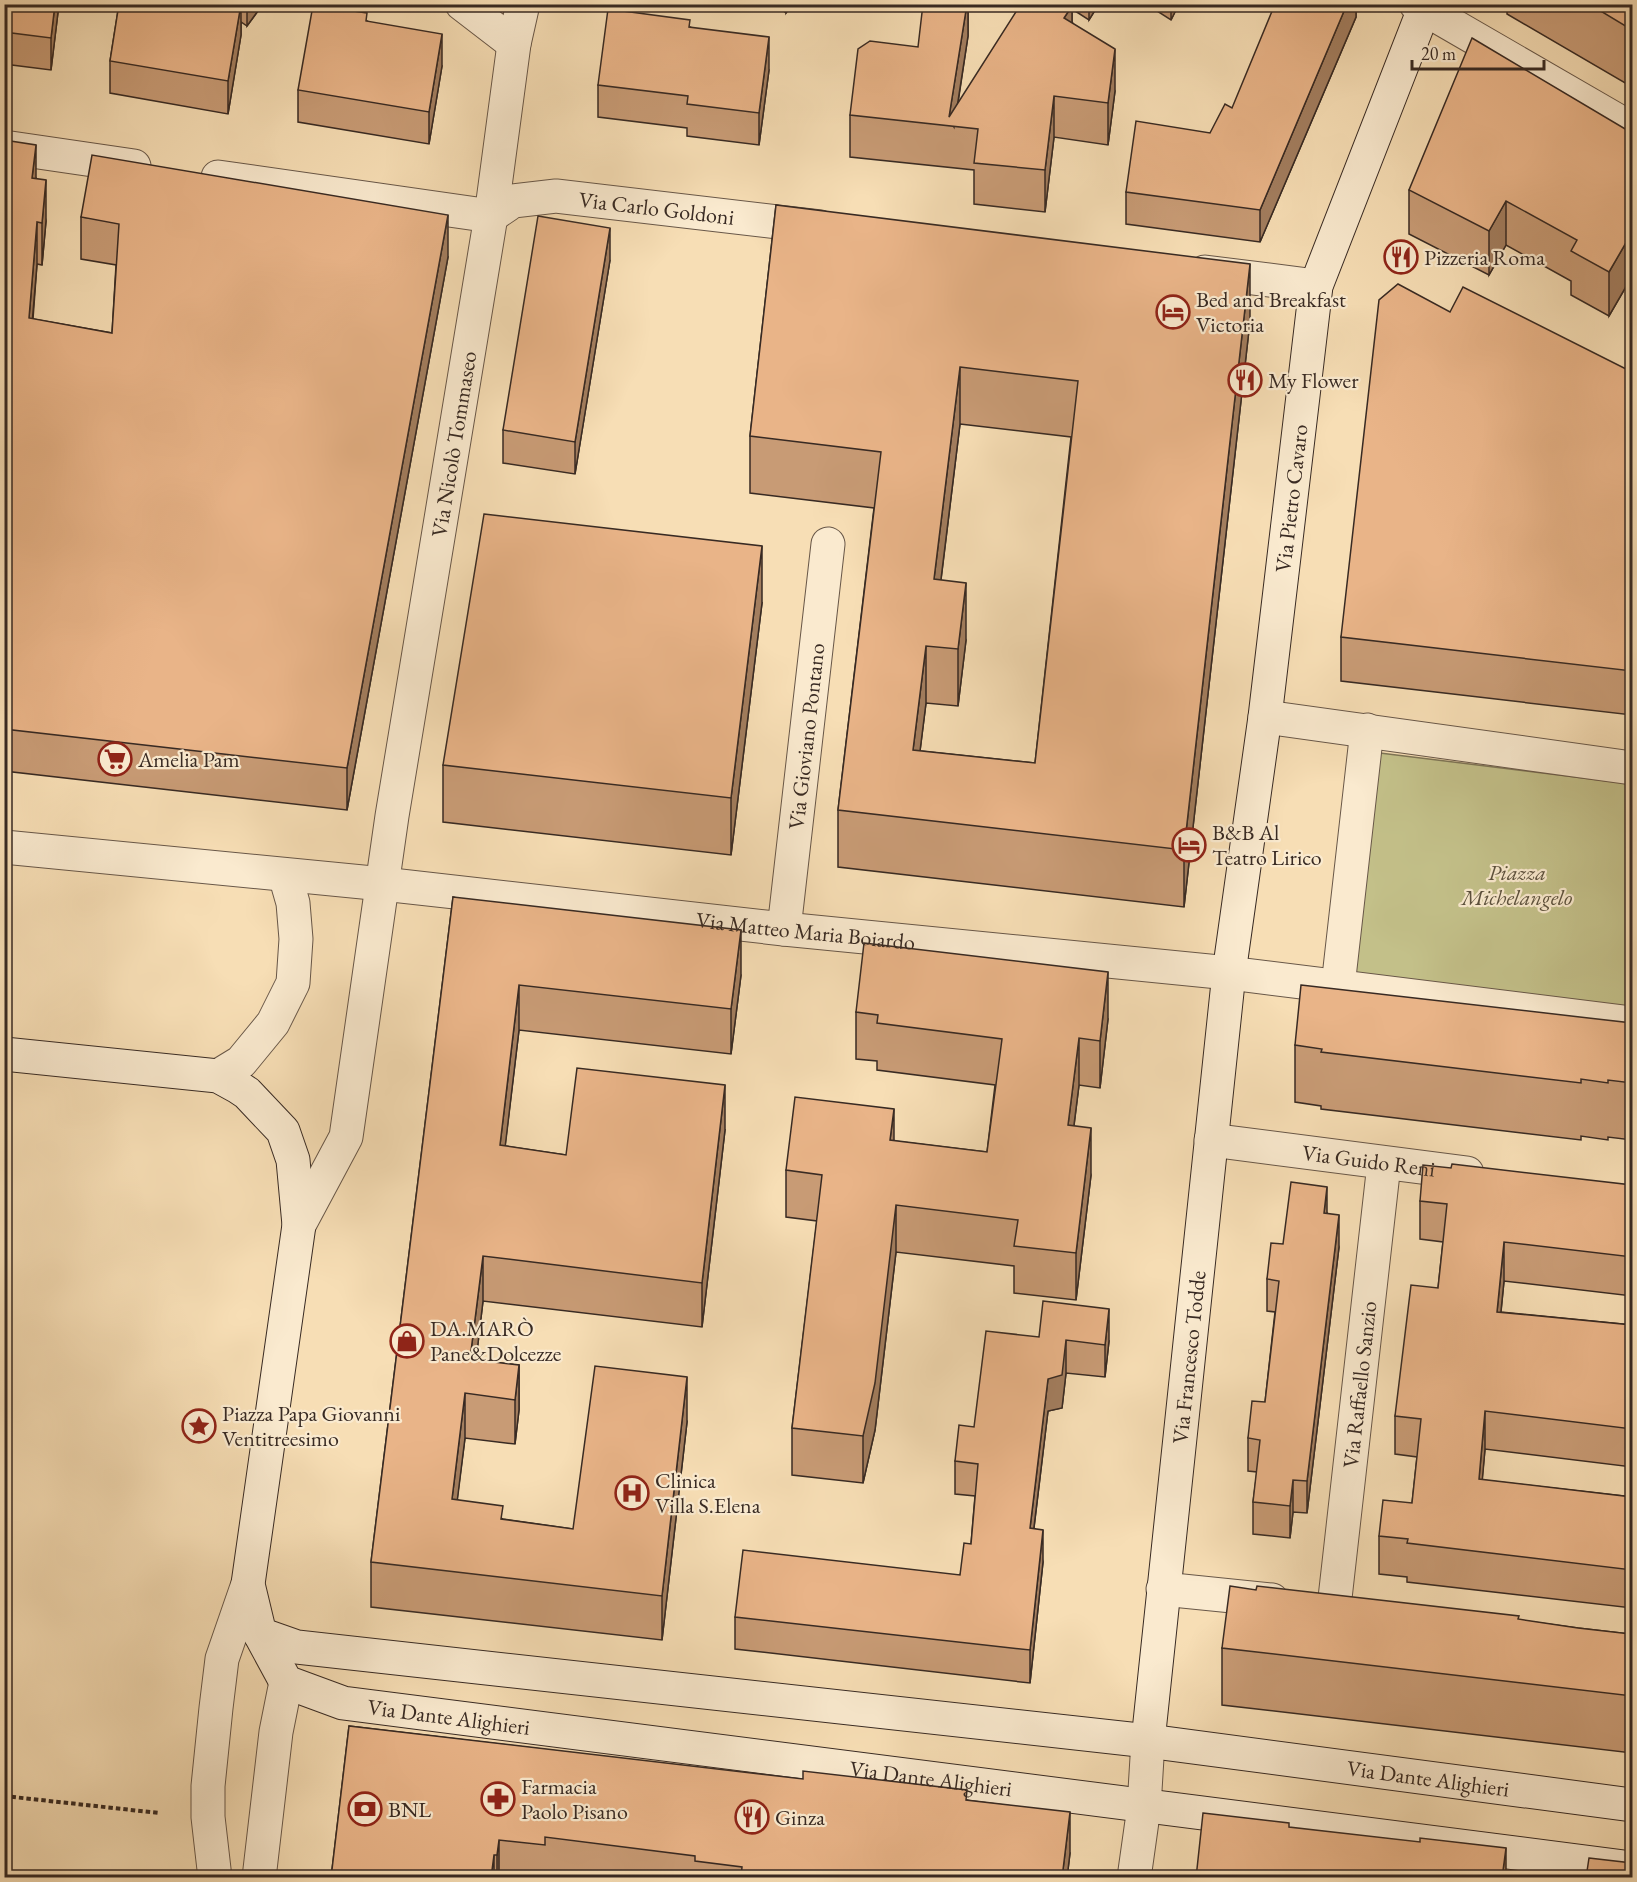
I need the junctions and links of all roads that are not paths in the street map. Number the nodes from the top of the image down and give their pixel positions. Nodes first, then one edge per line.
1 (462, 4) edge
2 (523, 4) edge
3 (1422, 6) edge
4 (514, 44) junction
5 (1632, 129) edge
6 (4, 147) edge
7 (157, 169) edge
8 (193, 174) edge
9 (491, 216) junction
10 (851, 231) edge
11 (1170, 268) edge
12 (1316, 286) junction
13 (828, 544) dead end
14 (1265, 717) junction
15 (1367, 730) junction
16 (1632, 768) edge
17 (4, 847) edge
18 (285, 875) junction
19 (383, 884) junction
20 (784, 929) junction
21 (1229, 973) junction
22 (1338, 986) junction
23 (1632, 1023) edge
24 (4, 1054) edge
25 (218, 1076) junction
26 (1211, 1140) junction
27 (1384, 1164) junction
28 (1491, 1175) edge
29 (299, 1226) junction
30 (248, 1584) junction
31 (1163, 1589) junction
32 (1314, 1605) junction
33 (1368, 1611) edge
34 (260, 1634) junction
35 (286, 1682) junction
36 (1148, 1741) junction
37 (1632, 1804) edge
38 (1144, 1807) junction
39 (1558, 1868) edge
40 (1632, 1868) edge
41 (215, 1878) edge
42 (259, 1878) edge
43 (1134, 1878) edge

1 - 4 street
2 - 4 street, Via Nicolò Tommaseo
3 - 5 street
3 - 12 street, Via Pietro Cavaro
4 - 9 street, Via Nicolò Tommaseo
6 - 7 street
8 - 9 street
9 - 10 street, Via Carlo Goldoni
9 - 19 street, Via Nicolò Tommaseo
11 - 12 street
12 - 14 street, Via Pietro Cavaro
13 - 20 street, Via Gioviano Pontano
14 - 15 street
14 - 21 street, Via Pietro Cavaro
15 - 16 street
15 - 22 street
17 - 18 street
18 - 19 street
18 - 25 street
19 - 20 street, Via Matteo Maria Boiardo
19 - 29 street
20 - 21 street, Via Matteo Maria Boiardo
21 - 22 street
21 - 26 street, Via Francesco Todde
22 - 23 street
24 - 25 street
25 - 29 street
26 - 27 street, Via Guido Reni
26 - 31 street, Via Francesco Todde
27 - 28 street, Via Guido Reni
27 - 32 street, Via Raffaello Sanzio
29 - 30 street
30 - 34 street
30 - 41 street
31 - 32 street
31 - 36 street, Via Francesco Todde
32 - 33 street
34 - 35 street
34 - 36 street, Via Dante Alighieri
35 - 38 street, Via Dante Alighieri
35 - 42 street
36 - 37 street, Via Dante Alighieri
36 - 38 street, Via Francesco Todde
38 - 39 street, Via Dante Alighieri
38 - 43 street, Via Francesco Todde
39 - 40 street, Via Dante Alighieri

